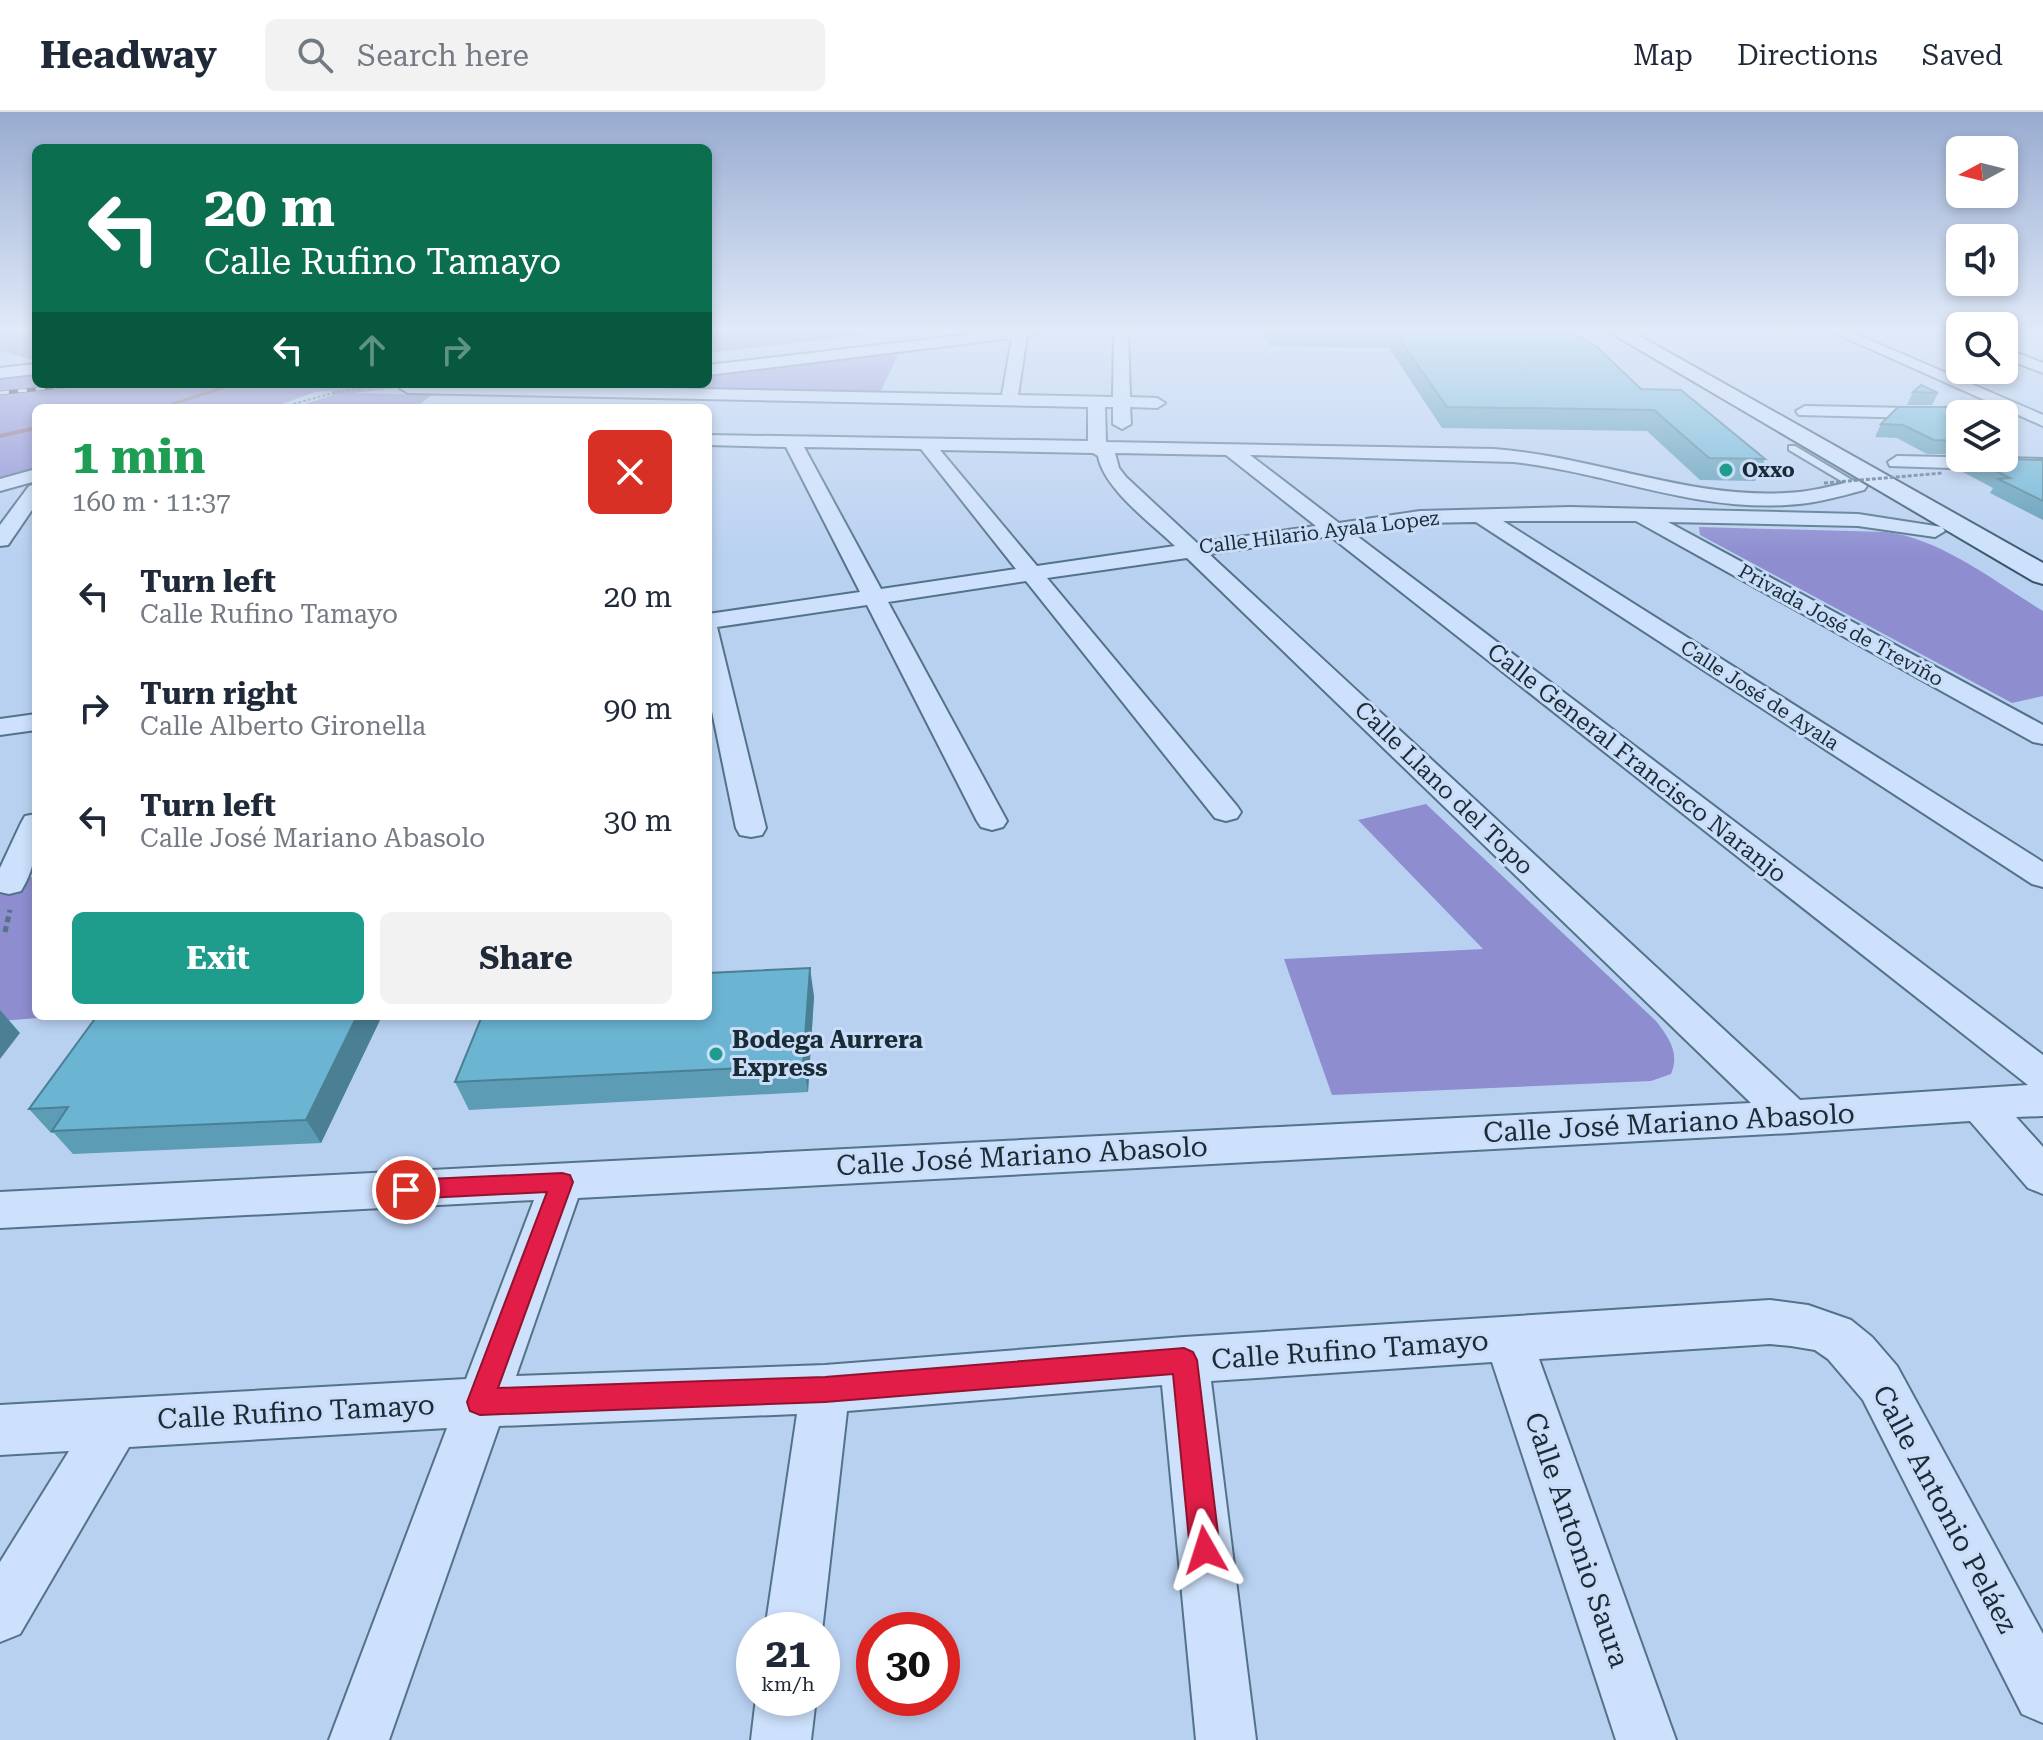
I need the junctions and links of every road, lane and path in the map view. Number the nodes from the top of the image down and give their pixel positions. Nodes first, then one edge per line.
1 (1097, 406) edge
2 (1121, 406) edge
3 (1751, 406) edge
4 (1768, 406) edge
5 (1795, 406) edge
6 (1832, 406) edge
7 (2011, 406) edge
8 (1946, 413) edge
9 (2018, 416) edge
10 (2039, 418) edge
11 (1844, 433) dead end
12 (712, 440) edge
13 (792, 441) junction
14 (926, 444) junction
15 (1792, 448) dead end
16 (1109, 450) junction
17 (1231, 450) junction
18 (2043, 465) edge
19 (1906, 467) junction
20 (1863, 468) junction
21 (32, 476) edge
22 (1942, 479) joint
23 (1824, 483) dead end
24 (0, 485) edge
25 (1666, 488) junction
26 (32, 496) edge
27 (1478, 514) junction
28 (1640, 515) junction
29 (1689, 516) junction
30 (1333, 528) junction
31 (1935, 531) junction
32 (0, 540) edge
33 (1192, 549) junction
34 (1032, 573) junction
35 (2043, 575) edge
36 (2043, 594) edge
37 (876, 596) junction
38 (712, 620) edge
39 (712, 650) edge
40 (32, 723) edge
41 (0, 727) edge
42 (2043, 736) edge
43 (1226, 812) dead end
44 (992, 821) dead end
45 (751, 828) dead end
46 (32, 832) edge
47 (2043, 877) edge
48 (9, 884) dead end
49 (2043, 1076) edge
50 (2043, 1100) edge
51 (1980, 1105) junction
52 (1791, 1117) junction
53 (2043, 1176) edge
54 (562, 1182) junction
55 (0, 1210) edge
56 (1836, 1333) joint
57 (1508, 1340) junction
58 (1184, 1360) junction
59 (825, 1389) junction
60 (480, 1402) junction
61 (116, 1421) junction
62 (0, 1430) edge
63 (796, 1612) edge
64 (0, 1614) edge
65 (2043, 1693) edge
66 (784, 1716) edge
67 (359, 1740) edge
68 (781, 1740) edge
69 (1226, 1740) edge
70 (1646, 1740) edge

1 - 16 street
2 - 16 street
3 - 20 main road
4 - 19 main road
5 - 11 main road
6 - 8 street
7 - 10 street
9 - 10 street
12 - 13 street
13 - 14 street
13 - 37 street
14 - 16 street
14 - 34 street
15 - 20 lane
16 - 17 street
16 - 33 street, Calle Llano del Topo
17 - 25 street
17 - 30 street, Calle General Francisco Naranjo
18 - 19 street
19 - 20 main road
19 - 22 main road
20 - 25 street
20 - 31 main road
20 - 35 main road
21 - 24 street
22 - 23 path, bridge
25 - 29 street
26 - 32 street
27 - 28 street, Calle Hilario Ayala Lopez
27 - 30 street, Calle Hilario Ayala Lopez
27 - 47 street, Calle José de Ayala
28 - 29 street, Calle Hilario Ayala Lopez
28 - 42 street, Privada José de Treviño
29 - 31 street, Calle Hilario Ayala Lopez
30 - 33 street, Calle Hilario Ayala Lopez
30 - 49 street, Calle General Francisco Naranjo
31 - 36 main road
33 - 34 street, Calle Hilario Ayala Lopez
33 - 52 street, Calle Llano del Topo
34 - 37 street, Calle Hilario Ayala Lopez
34 - 43 street
37 - 38 street, Calle Hilario Ayala Lopez
37 - 44 street
39 - 45 street
40 - 41 street
46 - 48 street
50 - 51 street, Calle José Mariano Abasolo
51 - 52 street, Calle José Mariano Abasolo
51 - 53 street
52 - 54 street, Calle José Mariano Abasolo
54 - 55 street, Calle José Mariano Abasolo
54 - 60 street
56 - 57 street, Calle Rufino Tamayo
56 - 65 street, Calle Antonio Peláez
57 - 58 street, Calle Rufino Tamayo
57 - 70 street, Calle Antonio Saura
58 - 59 street, Calle Rufino Tamayo
58 - 69 street
59 - 60 street, Calle Rufino Tamayo
59 - 63 street
60 - 61 street, Calle Rufino Tamayo
60 - 67 street
61 - 62 street, Calle Rufino Tamayo
61 - 64 street
66 - 68 street

